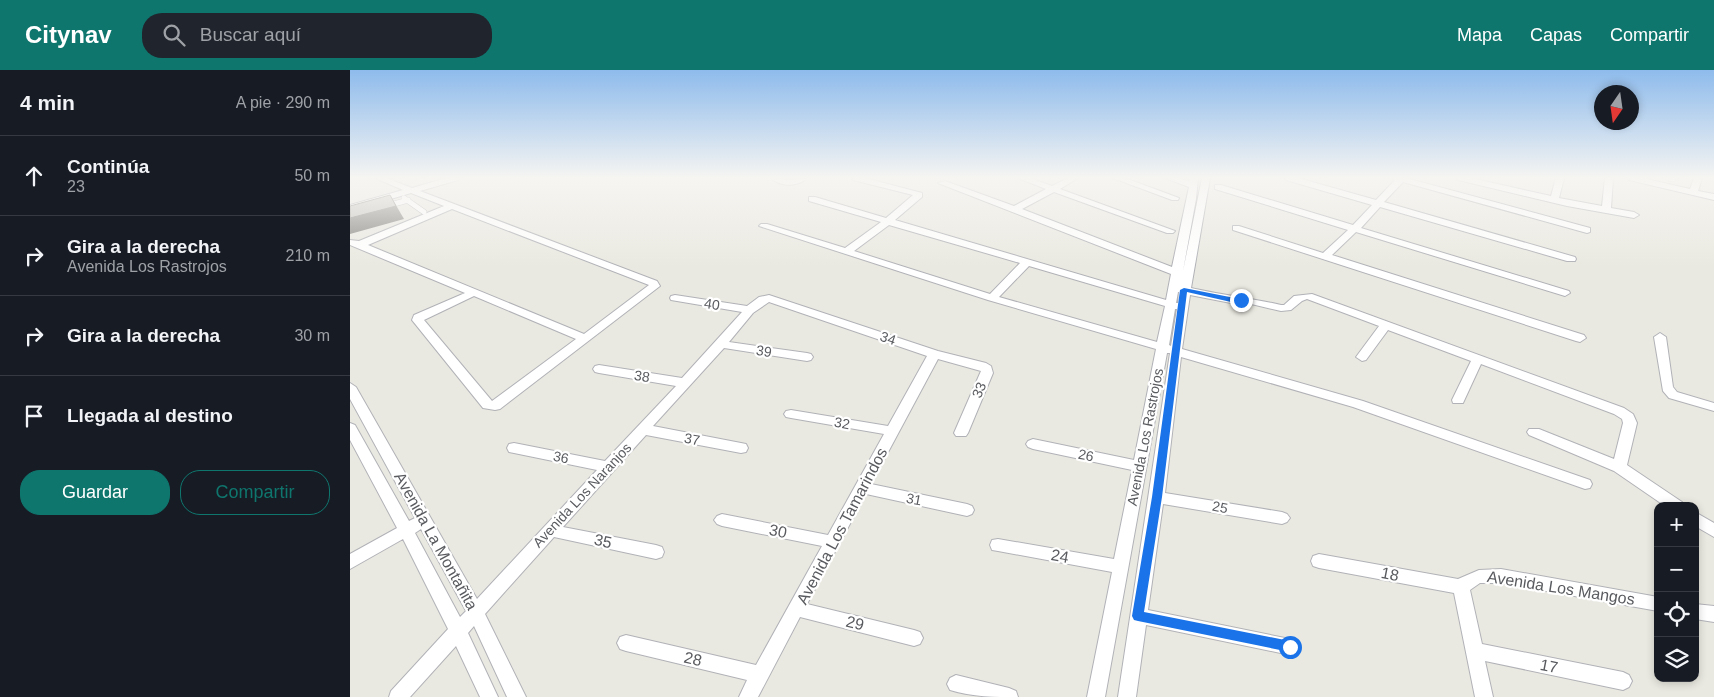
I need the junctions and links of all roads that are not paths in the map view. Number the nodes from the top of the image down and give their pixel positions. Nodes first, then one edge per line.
1 (418, 207) edge
2 (449, 207) edge
3 (455, 207) edge
4 (837, 207) edge
5 (905, 207) edge
6 (1010, 207) edge
7 (1018, 207) edge
8 (1105, 207) edge
9 (1191, 207) edge
10 (1198, 207) edge
11 (1286, 207) edge
12 (1374, 207) edge
13 (1389, 207) edge
14 (1505, 207) edge
15 (1592, 207) edge
16 (1015, 209) junction
17 (1606, 210) joint
18 (424, 212) dead end
19 (1634, 216) dead end
20 (887, 222) junction
21 (764, 226) dead end
22 (1236, 228) dead end
23 (1355, 228) junction
24 (1587, 230) dead end
25 (1170, 231) dead end
26 (846, 252) junction
27 (1325, 256) junction
28 (1572, 259) dead end
29 (1027, 262) junction
30 (1181, 274) junction
31 (1179, 289) junction
32 (475, 292) junction
33 (1565, 293) dead end
34 (675, 298) dead end
35 (769, 298) joint
36 (992, 298) junction
37 (1176, 306) junction
38 (750, 310) junction
39 (1386, 324) junction
40 (1660, 337) dead end
41 (1580, 338) dead end
42 (586, 339) junction
43 (721, 344) junction
44 (1162, 346) junction
45 (1177, 350) junction
46 (934, 354) junction
47 (807, 357) dead end
48 (1362, 357) dead end
49 (1478, 358) junction
50 (599, 368) dead end
51 (685, 383) junction
52 (350, 387) edge
53 (1458, 400) dead end
54 (1714, 407) edge
55 (791, 414) dead end
56 (350, 428) edge
57 (642, 429) junction
58 (893, 431) junction
59 (1534, 432) dead end
60 (961, 433) dead end
61 (1033, 444) dead end
62 (514, 448) dead end
63 (741, 448) dead end
64 (1140, 466) junction
65 (608, 467) junction
66 (1619, 467) junction
67 (1585, 484) dead end
68 (862, 488) junction
69 (1157, 497) junction
70 (1671, 502) edge
71 (967, 510) dead end
72 (1282, 518) dead end
73 (424, 520) junction
74 (722, 520) dead end
75 (1699, 521) edge
76 (407, 530) junction
77 (550, 530) junction
78 (1714, 531) edge
79 (833, 542) junction
80 (998, 545) dead end
81 (656, 552) dead end
82 (1319, 560) dead end
83 (350, 562) edge
84 (1121, 567) junction
85 (1461, 587) junction
86 (1654, 603) edge
87 (796, 609) junction
88 (476, 612) junction
89 (1699, 612) edge
90 (1714, 614) edge
91 (1138, 616) junction
92 (460, 631) junction
93 (914, 638) dead end
94 (626, 643) dead end
95 (1290, 647) dead end
96 (1475, 651) junction
97 (761, 675) junction
98 (1623, 681) dead end
99 (956, 684) dead end
100 (398, 697) edge
101 (489, 697) edge
102 (518, 697) edge
103 (748, 697) edge
104 (1009, 697) edge
105 (1096, 697) edge
106 (1127, 697) edge
107 (1484, 697) edge

1 - 18 lane
2 - 32 street
3 - 42 street
4 - 20 street
5 - 20 street
6 - 16 street
7 - 16 street
8 - 25 street
9 - 30 street, Avenida Los Rastrojos
10 - 30 street, Avenida Los Rastrojos
11 - 23 street
12 - 23 street
13 - 28 street
14 - 24 street
15 - 17 street
16 - 30 street
17 - 19 street
20 - 26 street
20 - 29 street
21 - 26 street
22 - 27 street
23 - 27 street
23 - 33 street
26 - 36 street
27 - 41 street
29 - 36 street
29 - 37 street
30 - 31 street, Avenida Los Rastrojos
31 - 37 street, Avenida Los Rastrojos
31 - 39 street
32 - 42 street
32 - 42 street
34 - 38 street, 40
35 - 38 street, Avenida Los Naranjos
35 - 46 street, 34
36 - 44 street
37 - 44 street, Avenida Los Rastrojos
37 - 45 street, Avenida Los Rastrojos
38 - 43 street, Avenida Los Naranjos
39 - 48 street
39 - 49 street
40 - 54 street
43 - 47 street, 39
43 - 51 street, Avenida Los Naranjos
44 - 45 street
44 - 64 street, Avenida Los Rastrojos
45 - 67 street
45 - 69 street, Avenida Los Rastrojos
46 - 58 street, Avenida Los Tamarindos
46 - 60 street, 33
49 - 53 street
49 - 66 street
50 - 51 street, 38
51 - 57 street, Avenida Los Naranjos
52 - 73 street, Avenida La Montañita
55 - 58 street, 32
56 - 76 street, Avenida La Montañita
57 - 63 street, 37
57 - 65 street, Avenida Los Naranjos
58 - 68 street, Avenida Los Tamarindos
59 - 66 street
61 - 64 street, 26
62 - 65 street, 36
64 - 84 street, Avenida Los Rastrojos
65 - 77 street, Avenida Los Naranjos
66 - 70 street
68 - 71 street, 31
68 - 79 street, Avenida Los Tamarindos
69 - 72 street, 25
69 - 91 street, Avenida Los Rastrojos
73 - 76 street
73 - 88 street, Avenida La Montañita
74 - 79 street, 30
75 - 78 street
76 - 83 street
76 - 92 street, Avenida La Montañita
77 - 81 street, 35
77 - 88 street, Avenida Los Naranjos
79 - 87 street, Avenida Los Tamarindos
80 - 84 street, 24
82 - 85 street, 18
84 - 105 street, Avenida Los Rastrojos
85 - 86 street, Avenida Los Mangos
85 - 96 street
87 - 93 street, 29
87 - 97 street, Avenida Los Tamarindos
88 - 92 street, Avenida Los Naranjos
88 - 102 street, Avenida La Montañita
89 - 90 street
91 - 95 street
91 - 106 street, Avenida Los Rastrojos
92 - 100 street, Avenida Los Naranjos
92 - 101 street, Avenida La Montañita
94 - 97 street, 28
96 - 98 street, 17
96 - 107 street
97 - 103 street, Avenida Los Tamarindos
99 - 104 street

